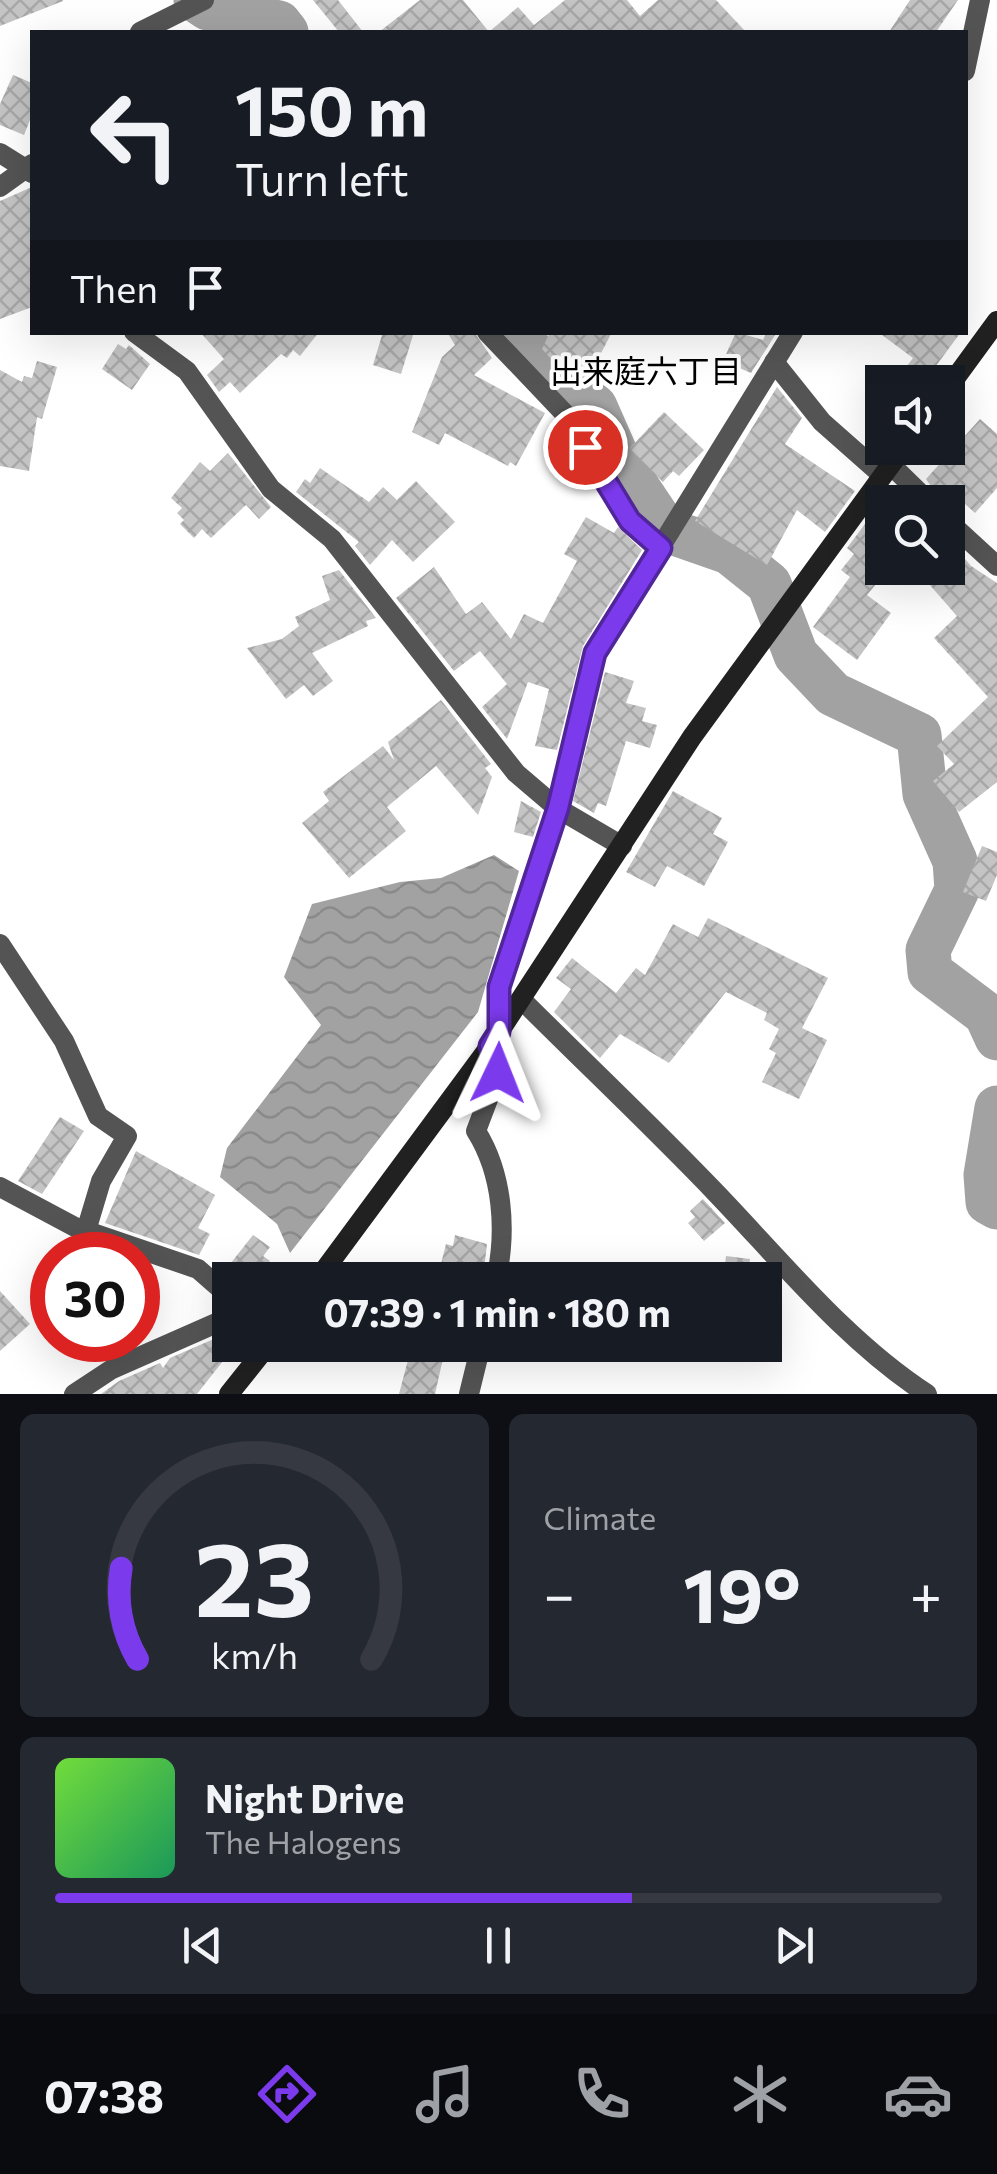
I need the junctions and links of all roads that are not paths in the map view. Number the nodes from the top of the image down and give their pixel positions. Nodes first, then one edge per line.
1 (157, 0) edge
2 (204, 0) edge
3 (980, 0) edge
4 (176, 15) junction
5 (144, 30) edge
6 (968, 57) edge
7 (0, 153) edge
8 (30, 168) edge
9 (30, 169) edge
10 (0, 186) edge
11 (997, 321) edge
12 (138, 335) edge
13 (490, 335) edge
14 (791, 335) edge
15 (774, 362) junction
16 (965, 365) edge
17 (865, 447) edge
18 (890, 465) edge
19 (895, 465) edge
20 (913, 485) edge
21 (965, 537) edge
22 (663, 544) junction
23 (997, 566) edge
24 (558, 808) junction
25 (622, 846) junction
26 (0, 944) edge
27 (522, 1000) junction
28 (495, 1039) junction
29 (0, 1187) edge
30 (86, 1231) junction
31 (330, 1262) edge
32 (500, 1262) edge
33 (212, 1281) edge
34 (212, 1326) edge
35 (254, 1362) edge
36 (477, 1362) edge
37 (74, 1394) edge
38 (228, 1394) edge
39 (469, 1394) edge
40 (927, 1394) edge

1 - 4 street
2 - 4 street
3 - 6 street
4 - 5 street
7 - 8 street
9 - 10 street
11 - 16 street
12 - 24 street
13 - 22 street
14 - 15 street
15 - 17 street
15 - 22 street
18 - 25 street
19 - 20 street
21 - 23 street
22 - 24 street
24 - 25 street
24 - 28 street
25 - 27 street
26 - 30 street
27 - 28 street
27 - 40 street
28 - 31 street
28 - 32 street
29 - 30 street
30 - 33 street
34 - 37 street
35 - 38 street
36 - 39 street

